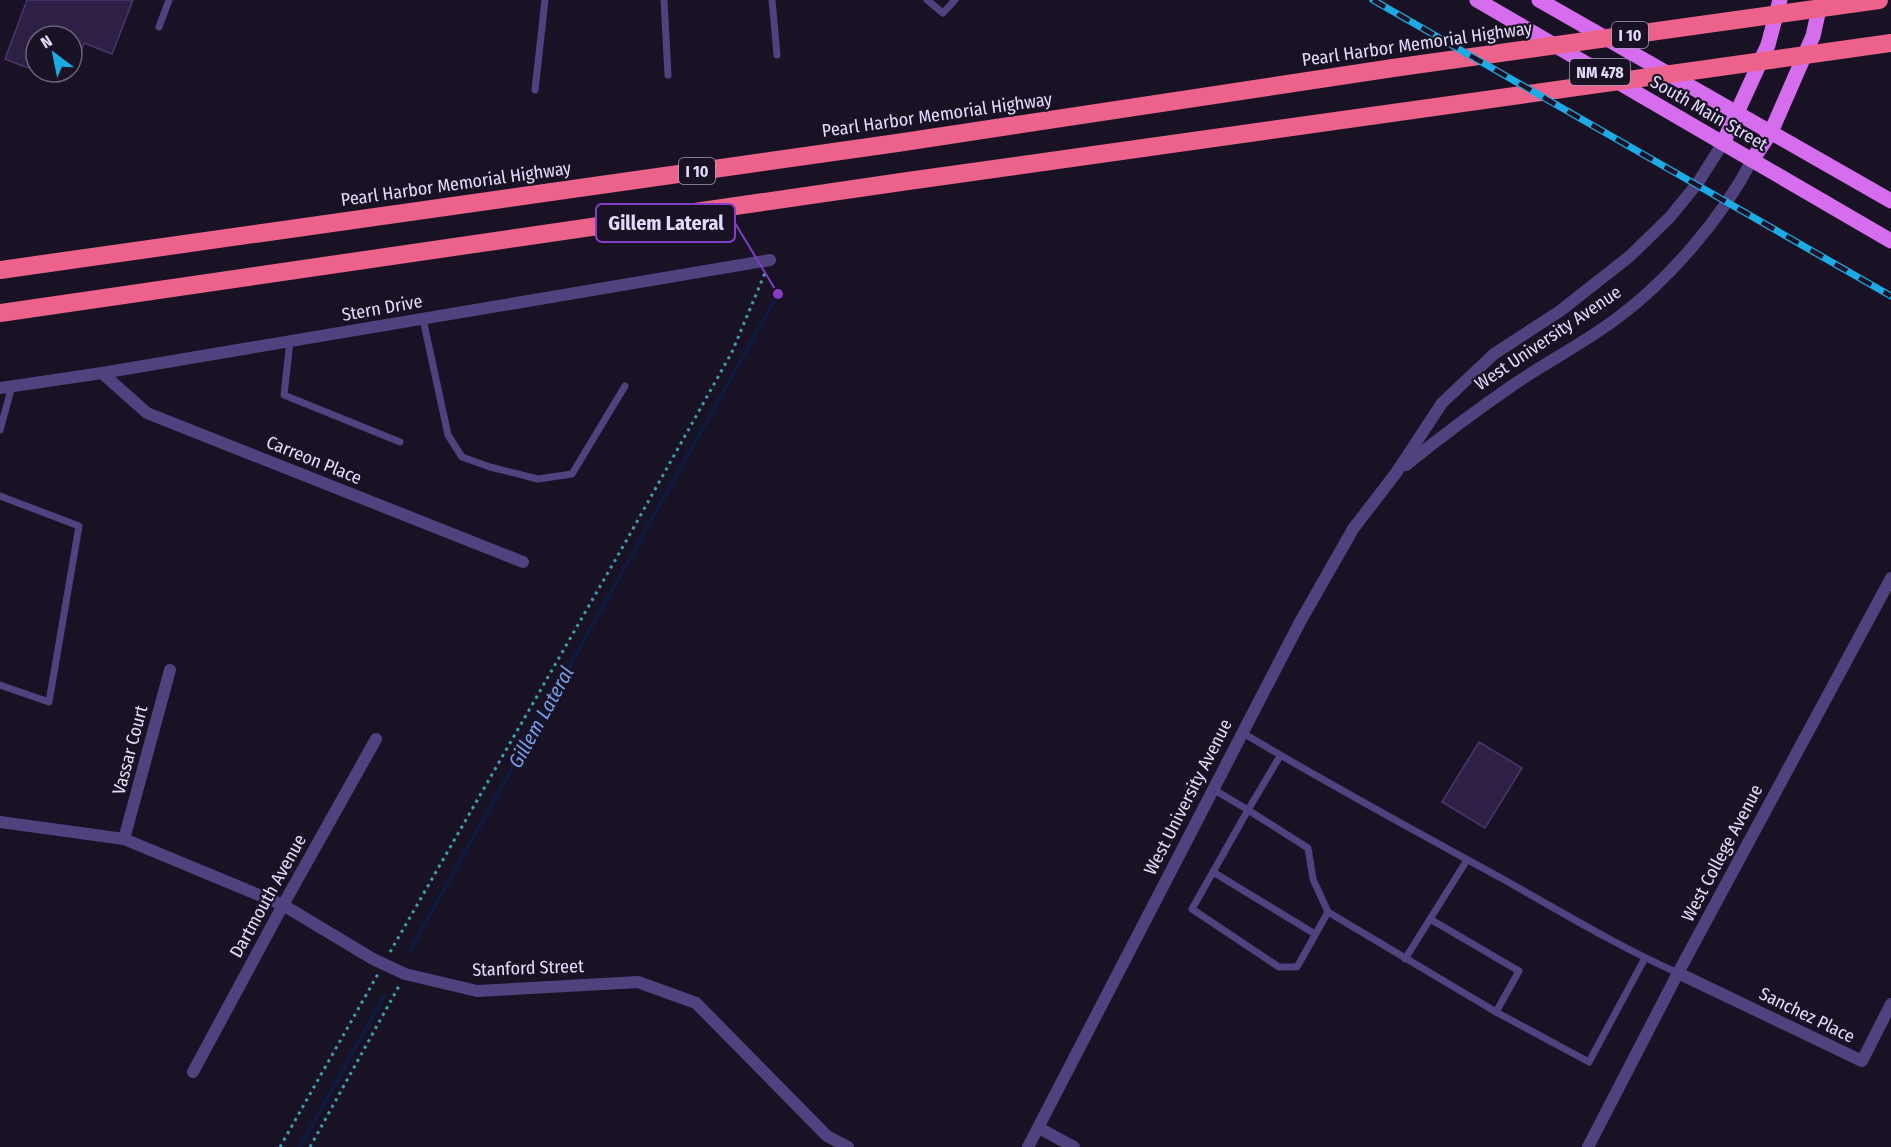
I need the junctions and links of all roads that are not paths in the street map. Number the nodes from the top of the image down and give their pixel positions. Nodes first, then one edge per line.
1 (169, 0) edge
2 (545, 0) edge
3 (664, 0) edge
4 (772, 0) edge
5 (927, 0) edge
6 (955, 0) edge
7 (1477, 0) edge
8 (1539, 0) edge
9 (1780, 0) edge
10 (1805, 0) edge
11 (1821, 0) edge
12 (1873, 1) edge
13 (1691, 26) junction
14 (159, 27) dead end
15 (1891, 43) edge
16 (777, 55) dead end
17 (668, 75) dead end
18 (534, 90) dead end
19 (1738, 113) junction
20 (1771, 132) junction
21 (1723, 143) junction
22 (1752, 160) junction
23 (1891, 201) edge
24 (1891, 240) edge
25 (770, 260) road end
26 (0, 270) edge
27 (0, 313) edge
28 (423, 319) junction
29 (290, 341) junction
30 (102, 373) junction
31 (625, 386) dead end
32 (6, 387) edge
33 (0, 430) edge
34 (400, 442) dead end
35 (1396, 473) junction
36 (0, 496) edge
37 (523, 562) dead end
38 (1891, 578) edge
39 (170, 670) dead end
40 (0, 685) edge
41 (1243, 733) junction
42 (376, 739) dead end
43 (1280, 756) junction
44 (1213, 789) junction
45 (1248, 810) junction
46 (0, 822) edge
47 (124, 839) junction
48 (1467, 860) junction
49 (1213, 872) junction
50 (283, 904) junction
51 (1328, 912) junction
52 (1430, 919) junction
53 (1315, 934) junction
54 (1645, 958) junction
55 (1406, 959) junction
56 (1678, 973) junction
57 (1891, 1004) edge
58 (1496, 1012) junction
59 (193, 1072) dead end
60 (1039, 1128) junction
61 (848, 1147) edge
62 (1029, 1147) edge
63 (1074, 1147) edge
64 (1588, 1147) edge

1 - 14 lane
2 - 18 lane
3 - 17 lane
4 - 16 lane
5 - 6 lane
7 - 21 main road, South Main Street / NM 478
8 - 19 main road, South Main Street / NM 478
9 - 19 main road, West University Avenue
10 - 13 highway
11 - 20 main road, West University Avenue
12 - 13 highway, Pearl Harbor Memorial Highway / I 10
13 - 26 highway, Pearl Harbor Memorial Highway / I 10
15 - 27 highway, I 10
19 - 20 main road, South Main Street / NM 478
19 - 21 main road, West University Avenue
20 - 22 main road, West University Avenue
20 - 23 main road, South Main Street / NM 478
21 - 22 main road, South Main Street / NM 478
21 - 35 street, West University Avenue
22 - 24 main road, South Main Street / NM 478
22 - 35 street, West University Avenue
25 - 28 street, Stern Drive
28 - 29 street, Stern Drive
28 - 31 lane
29 - 30 street, Stern Drive
29 - 34 lane
30 - 32 street, Stern Drive
30 - 37 street, Carreon Place
32 - 33 lane
35 - 41 street, West University Avenue
36 - 40 lane
38 - 56 street, West College Avenue
39 - 47 street, Vassar Court
41 - 43 lane
41 - 44 street, West University Avenue
42 - 50 street, Dartmouth Avenue
43 - 45 lane
43 - 48 lane
44 - 45 lane
44 - 60 street, West University Avenue
45 - 49 lane
45 - 51 lane
46 - 47 street, Stanford Street
47 - 50 street, Stanford Street
48 - 52 lane
48 - 54 lane
49 - 53 lane
49 - 53 lane
50 - 59 street, Dartmouth Avenue
50 - 61 street, Stanford Street
51 - 53 lane
51 - 55 lane
52 - 55 lane
52 - 58 lane
54 - 56 lane
54 - 58 lane
55 - 58 lane
56 - 57 street, Sanchez Place
56 - 64 street, West College Avenue
60 - 62 street, West University Avenue
60 - 63 street

